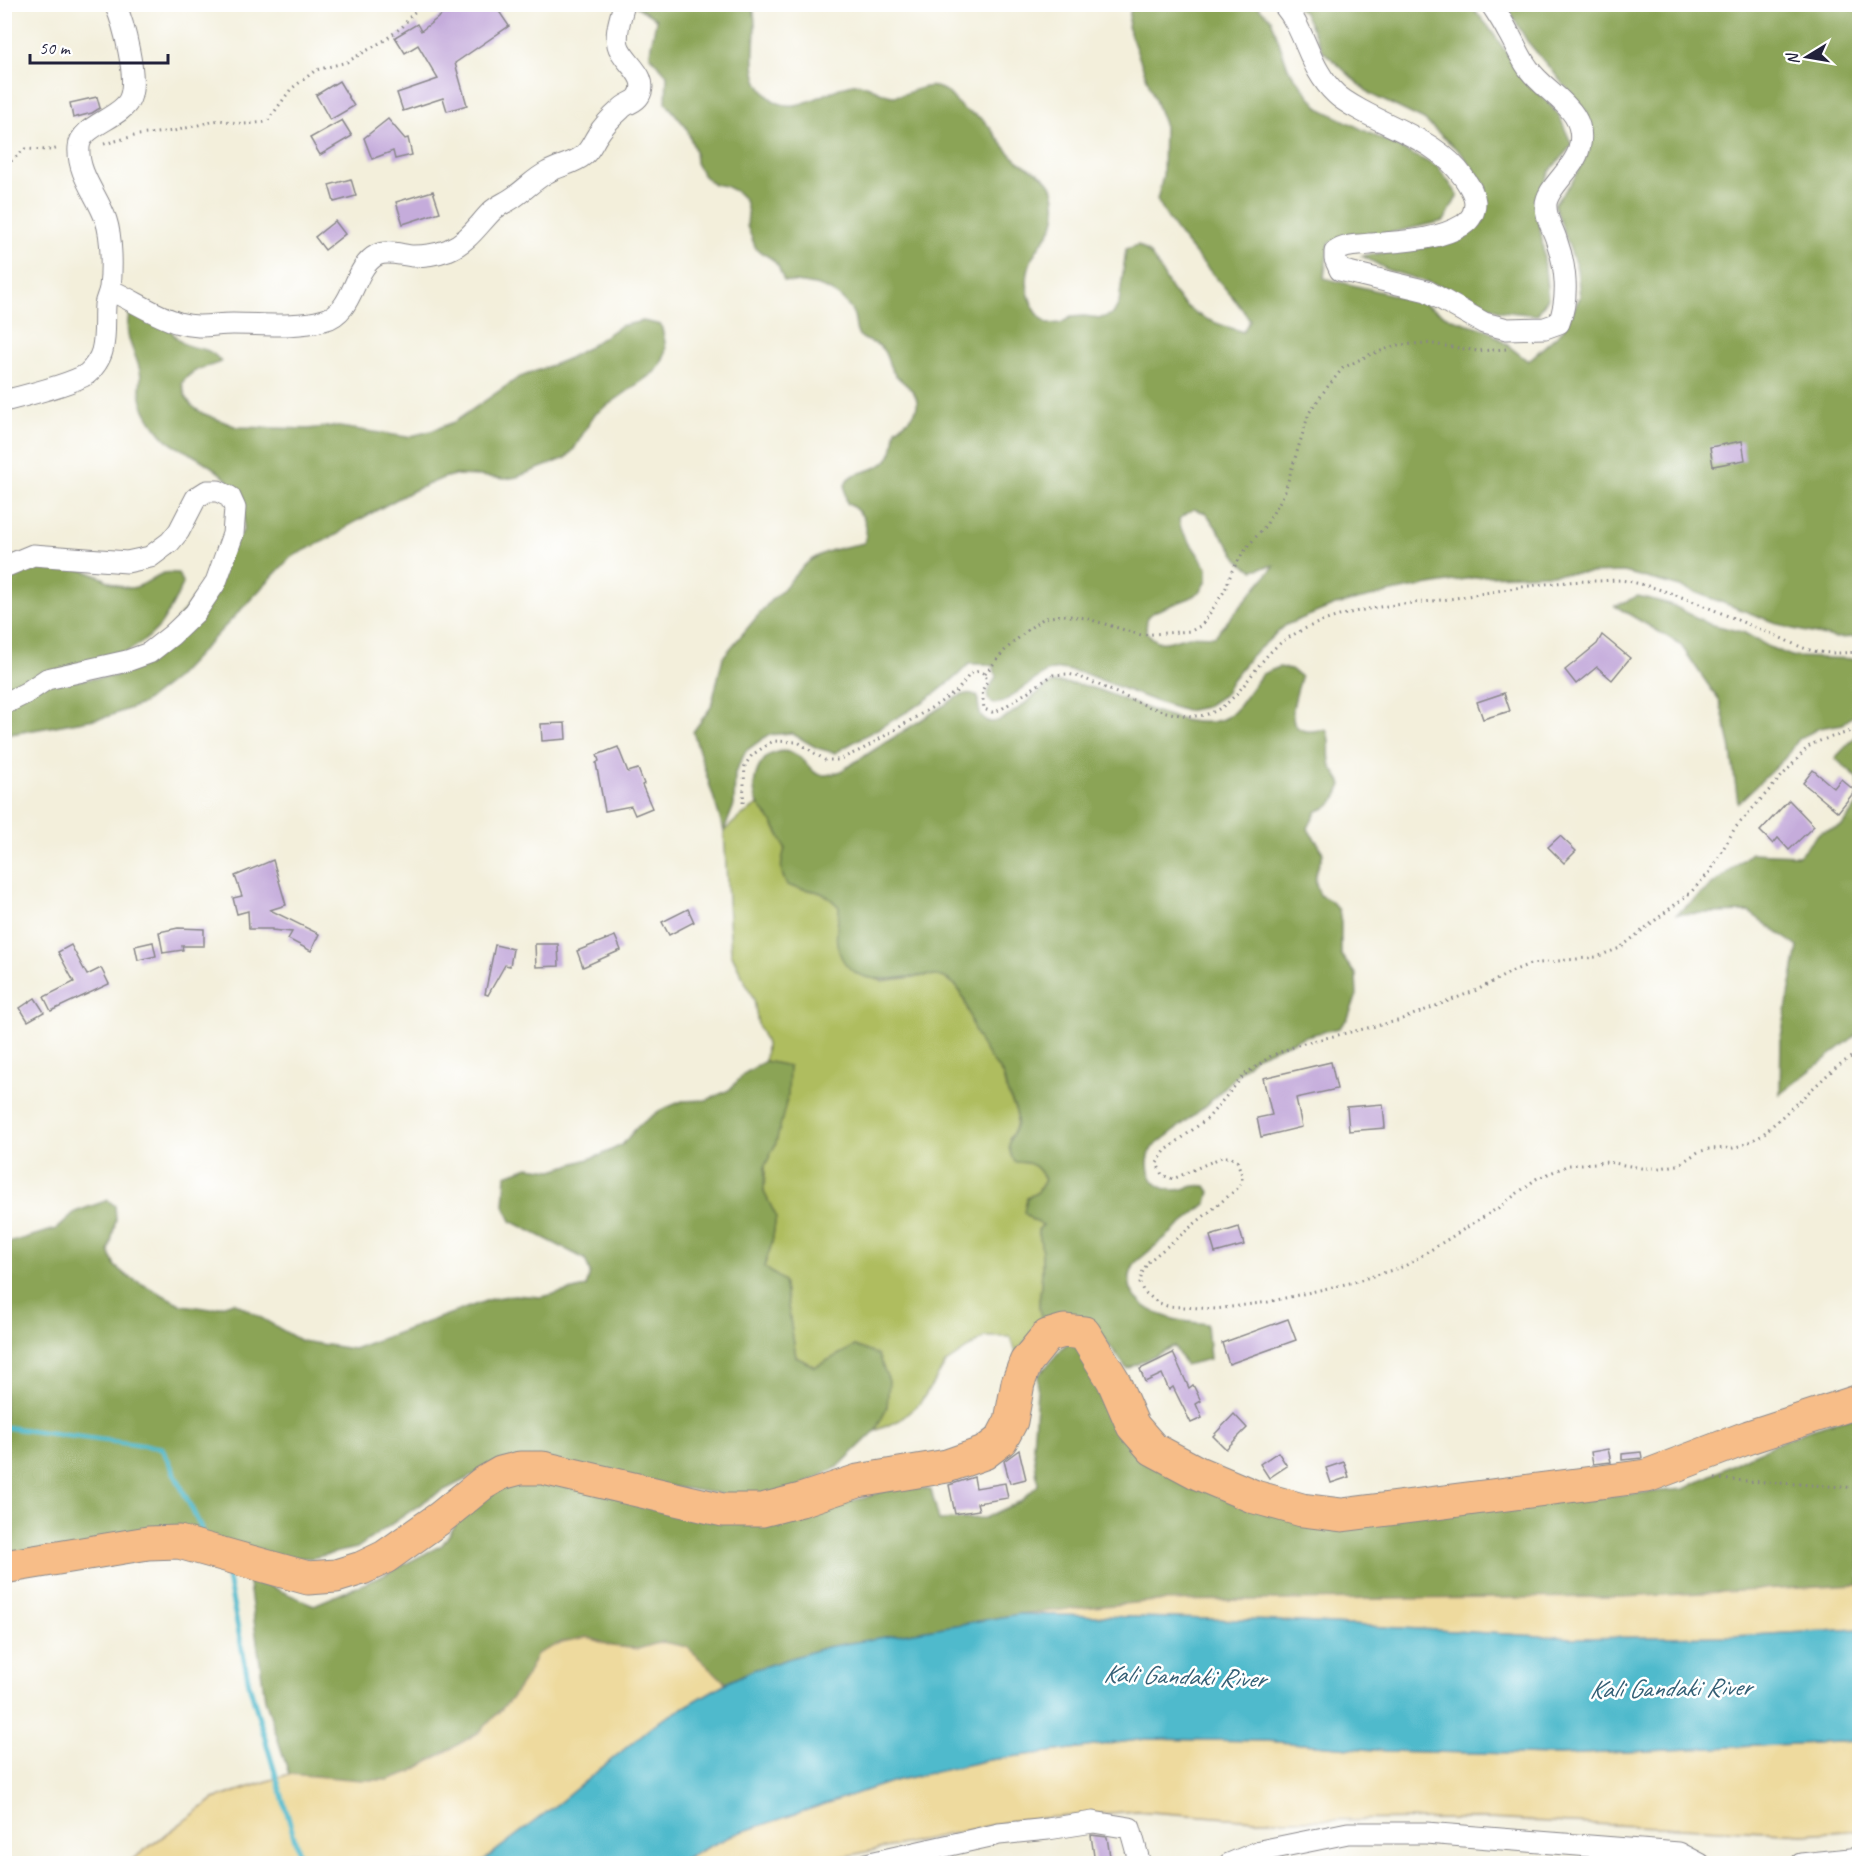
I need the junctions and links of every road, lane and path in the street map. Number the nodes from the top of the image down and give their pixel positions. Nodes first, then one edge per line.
1 (115, 4) edge
2 (424, 4) edge
3 (624, 4) edge
4 (1283, 4) edge
5 (1491, 4) edge
6 (78, 146) junction
7 (11, 161) dead end
8 (110, 290) junction
9 (1514, 347) dead end
10 (4, 400) edge
11 (4, 567) edge
12 (1860, 652) edge
13 (985, 674) junction
14 (4, 704) edge
15 (1860, 726) edge
16 (743, 803) dead end
17 (1860, 1051) edge
18 (1860, 1401) edge
19 (1712, 1479) dead end
20 (1860, 1488) edge
21 (4, 1567) edge
22 (1860, 1858) edge
23 (866, 1863) edge
24 (1140, 1863) edge
25 (1229, 1863) edge
26 (1700, 1863) edge
27 (1801, 1863) edge

1 - 6 street
2 - 6 path
3 - 8 street
4 - 5 street
6 - 7 path
6 - 8 street
8 - 10 street
9 - 13 path
11 - 14 street
12 - 13 path
13 - 16 path
15 - 17 path
18 - 21 highway
19 - 20 path
22 - 27 street
23 - 24 street
25 - 26 street

